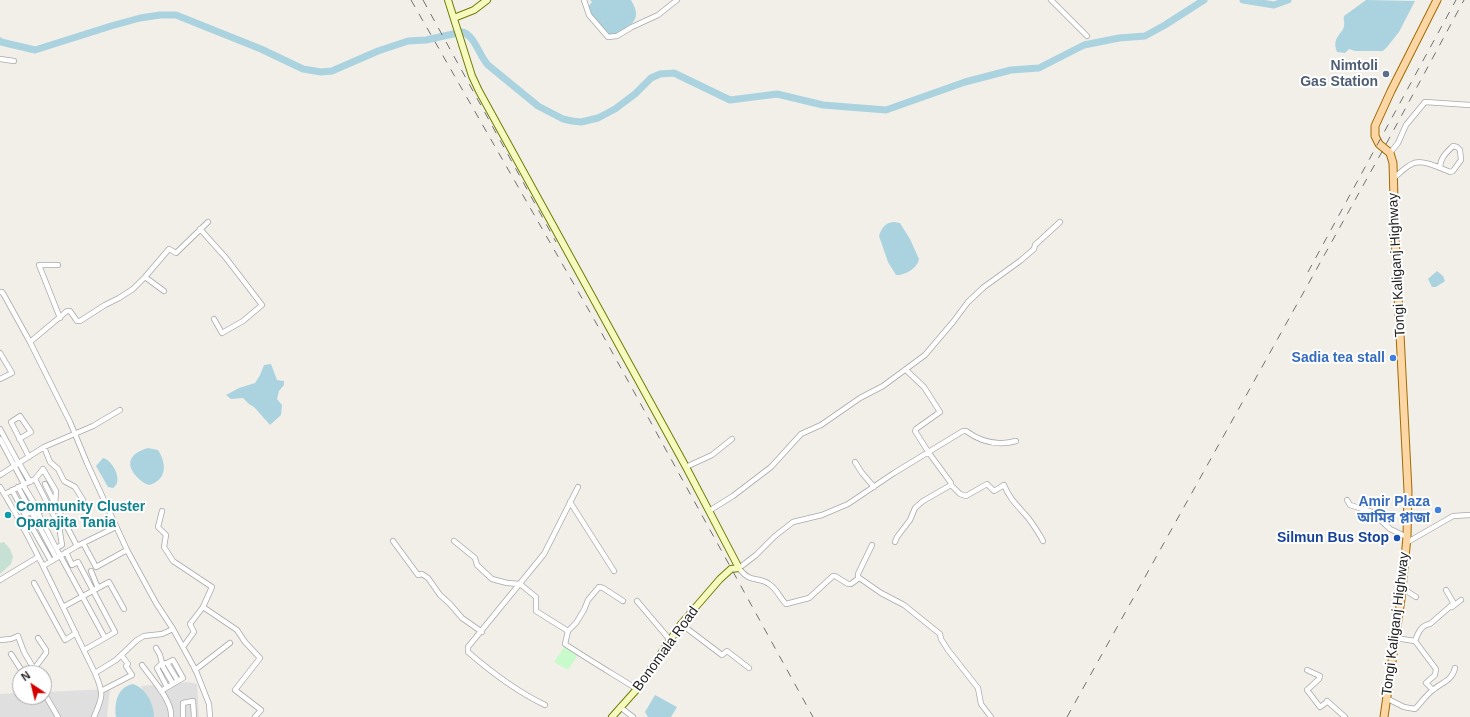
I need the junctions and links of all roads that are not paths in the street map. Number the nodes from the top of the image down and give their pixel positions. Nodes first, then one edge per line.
1 (448, 0) edge
2 (487, 0) edge
3 (584, 0) edge
4 (678, 0) edge
5 (1051, 0) edge
6 (1437, 0) edge
7 (455, 19) junction
8 (1087, 36) dead end
9 (0, 59) edge
10 (14, 61) dead end
11 (1470, 105) edge
12 (1390, 153) junction
13 (1440, 168) junction
14 (1394, 178) junction
15 (208, 222) dead end
16 (1060, 222) dead end
17 (200, 229) junction
18 (58, 265) dead end
19 (145, 277) junction
20 (164, 291) dead end
21 (0, 292) edge
22 (60, 318) junction
23 (214, 319) dead end
24 (30, 342) junction
25 (0, 353) edge
26 (906, 370) junction
27 (0, 379) edge
28 (120, 410) dead end
29 (0, 429) edge
30 (75, 434) junction
31 (0, 439) edge
32 (20, 439) junction
33 (732, 439) dead end
34 (1016, 441) dead end
35 (44, 447) junction
36 (929, 453) junction
37 (29, 457) junction
38 (855, 462) dead end
39 (19, 463) junction
40 (14, 467) junction
41 (686, 467) junction
42 (0, 475) edge
43 (35, 480) junction
44 (30, 482) junction
45 (45, 484) dead end
46 (22, 485) junction
47 (951, 485) junction
48 (0, 487) edge
49 (578, 487) dead end
50 (874, 487) junction
51 (12, 490) junction
52 (5, 494) junction
53 (83, 500) dead end
54 (1347, 500) dead end
55 (570, 502) junction
56 (55, 504) junction
57 (48, 506) junction
58 (162, 511) dead end
59 (709, 511) junction
60 (35, 512) junction
61 (25, 515) junction
62 (1470, 515) edge
63 (116, 527) junction
64 (1406, 540) junction
65 (454, 541) dead end
66 (1043, 541) dead end
67 (393, 542) dead end
68 (895, 542) dead end
69 (83, 543) junction
70 (872, 545) dead end
71 (77, 546) junction
72 (56, 548) junction
73 (127, 550) junction
74 (66, 552) junction
75 (38, 557) junction
76 (58, 557) junction
77 (51, 561) junction
78 (43, 566) junction
79 (738, 568) junction
80 (91, 571) dead end
81 (614, 571) dead end
82 (859, 578) junction
83 (0, 580) edge
84 (34, 583) dead end
85 (520, 584) junction
86 (98, 588) junction
87 (1402, 588) junction
88 (1446, 590) dead end
89 (94, 591) junction
90 (1416, 597) dead end
91 (82, 598) junction
92 (623, 600) dead end
93 (1462, 600) dead end
94 (637, 601) dead end
95 (203, 607) junction
96 (1452, 607) junction
97 (64, 608) junction
98 (124, 609) dead end
99 (681, 624) junction
100 (173, 629) junction
101 (568, 631) junction
102 (482, 632) junction
103 (76, 633) junction
104 (38, 638) dead end
105 (104, 638) junction
106 (1395, 638) junction
107 (0, 640) edge
108 (670, 640) junction
109 (1415, 641) junction
110 (230, 643) dead end
111 (183, 647) junction
112 (156, 648) dead end
113 (84, 650) junction
114 (11, 654) dead end
115 (121, 655) junction
116 (164, 663) junction
117 (18, 665) edge
118 (32, 665) edge
119 (39, 665) edge
120 (142, 665) dead end
121 (157, 668) junction
122 (749, 668) dead end
123 (1455, 668) dead end
124 (195, 670) junction
125 (1307, 670) dead end
126 (95, 672) junction
127 (151, 677) junction
128 (176, 682) junction
129 (167, 688) junction
130 (637, 689) junction
131 (103, 690) junction
132 (1433, 690) junction
133 (161, 691) junction
134 (1388, 699) junction
135 (51, 705) edge
136 (545, 705) dead end
137 (620, 707) junction
138 (58, 717) edge
139 (94, 717) edge
140 (171, 717) edge
141 (183, 717) edge
142 (194, 717) edge
143 (210, 717) edge
144 (255, 717) edge
145 (612, 717) edge
146 (633, 717) edge
147 (991, 717) edge
148 (1345, 717) edge
149 (1384, 717) edge

1 - 7 street
2 - 7 street
3 - 4 street
5 - 8 street
6 - 12 main road
7 - 41 street
9 - 10 street
11 - 12 street
12 - 14 main road, Tongi Kaliganj Highway
13 - 13 street
13 - 14 street
14 - 64 main road, Tongi Kaliganj Highway
15 - 17 street
16 - 26 street
17 - 19 street
17 - 23 street
18 - 22 street
19 - 20 street
19 - 22 street
21 - 24 street
22 - 24 street
24 - 30 street
25 - 27 street
26 - 36 street
26 - 59 street
28 - 30 street
29 - 39 street
30 - 35 street
30 - 63 street
31 - 40 street
32 - 32 street
32 - 37 street
33 - 41 street
34 - 36 street
35 - 37 street
35 - 53 street
36 - 47 street
36 - 50 street
37 - 39 street
38 - 50 street
39 - 40 street
39 - 44 street
40 - 42 street
40 - 46 street
41 - 59 street
43 - 44 street
43 - 56 street
43 - 57 street
44 - 46 street
45 - 56 street
46 - 51 street
46 - 60 street
47 - 66 street
47 - 68 street
48 - 52 street
49 - 55 street
50 - 79 street
51 - 52 street
51 - 61 street
52 - 75 street
54 - 64 street
55 - 81 street
55 - 85 street
56 - 71 street
57 - 60 street
57 - 72 street
58 - 95 street
59 - 79 street
60 - 61 street
60 - 72 street
60 - 76 street
61 - 77 street
62 - 64 street
63 - 69 street
63 - 73 street
64 - 87 main road, Tongi Kaliganj Highway
65 - 85 street
67 - 102 street
69 - 71 street
69 - 73 street
70 - 82 street
71 - 74 street
72 - 76 street
73 - 100 street
74 - 76 street
74 - 89 street
75 - 78 street
75 - 83 street
76 - 77 street
76 - 91 street
77 - 78 street
78 - 97 street
79 - 82 street
79 - 99 street, Bonomala Road
80 - 86 street
82 - 147 street
84 - 103 street
85 - 101 street
85 - 102 street
86 - 89 street
86 - 98 street
87 - 90 street
87 - 106 main road, Tongi Kaliganj Highway
88 - 96 street
89 - 91 street
89 - 105 street
91 - 97 street
91 - 105 street
92 - 101 street
93 - 96 street
94 - 108 street
95 - 111 street
95 - 144 street
96 - 109 street
97 - 103 street
99 - 108 street, Bonomala Road
99 - 122 street
100 - 111 street
100 - 115 street
101 - 130 street
102 - 136 street
103 - 113 street
104 - 119 street
105 - 113 street
106 - 109 street
106 - 134 main road, Tongi Kaliganj Highway
107 - 118 street
108 - 130 street, Bonomala Road
109 - 132 street
110 - 124 street
111 - 124 street
112 - 116 street
113 - 126 street
114 - 117 street
115 - 126 street
115 - 131 street
116 - 121 street
116 - 128 street
116 - 128 street
120 - 127 street
121 - 127 street
121 - 129 street
123 - 132 street
124 - 143 street
125 - 148 street
126 - 131 street
127 - 133 street
128 - 129 street
129 - 133 street
130 - 137 street, Bonomala Road
131 - 139 street
132 - 134 street
133 - 140 street
134 - 149 main road, Tongi Kaliganj Highway
135 - 138 street
137 - 145 street, Bonomala Road
137 - 146 street
141 - 142 street

